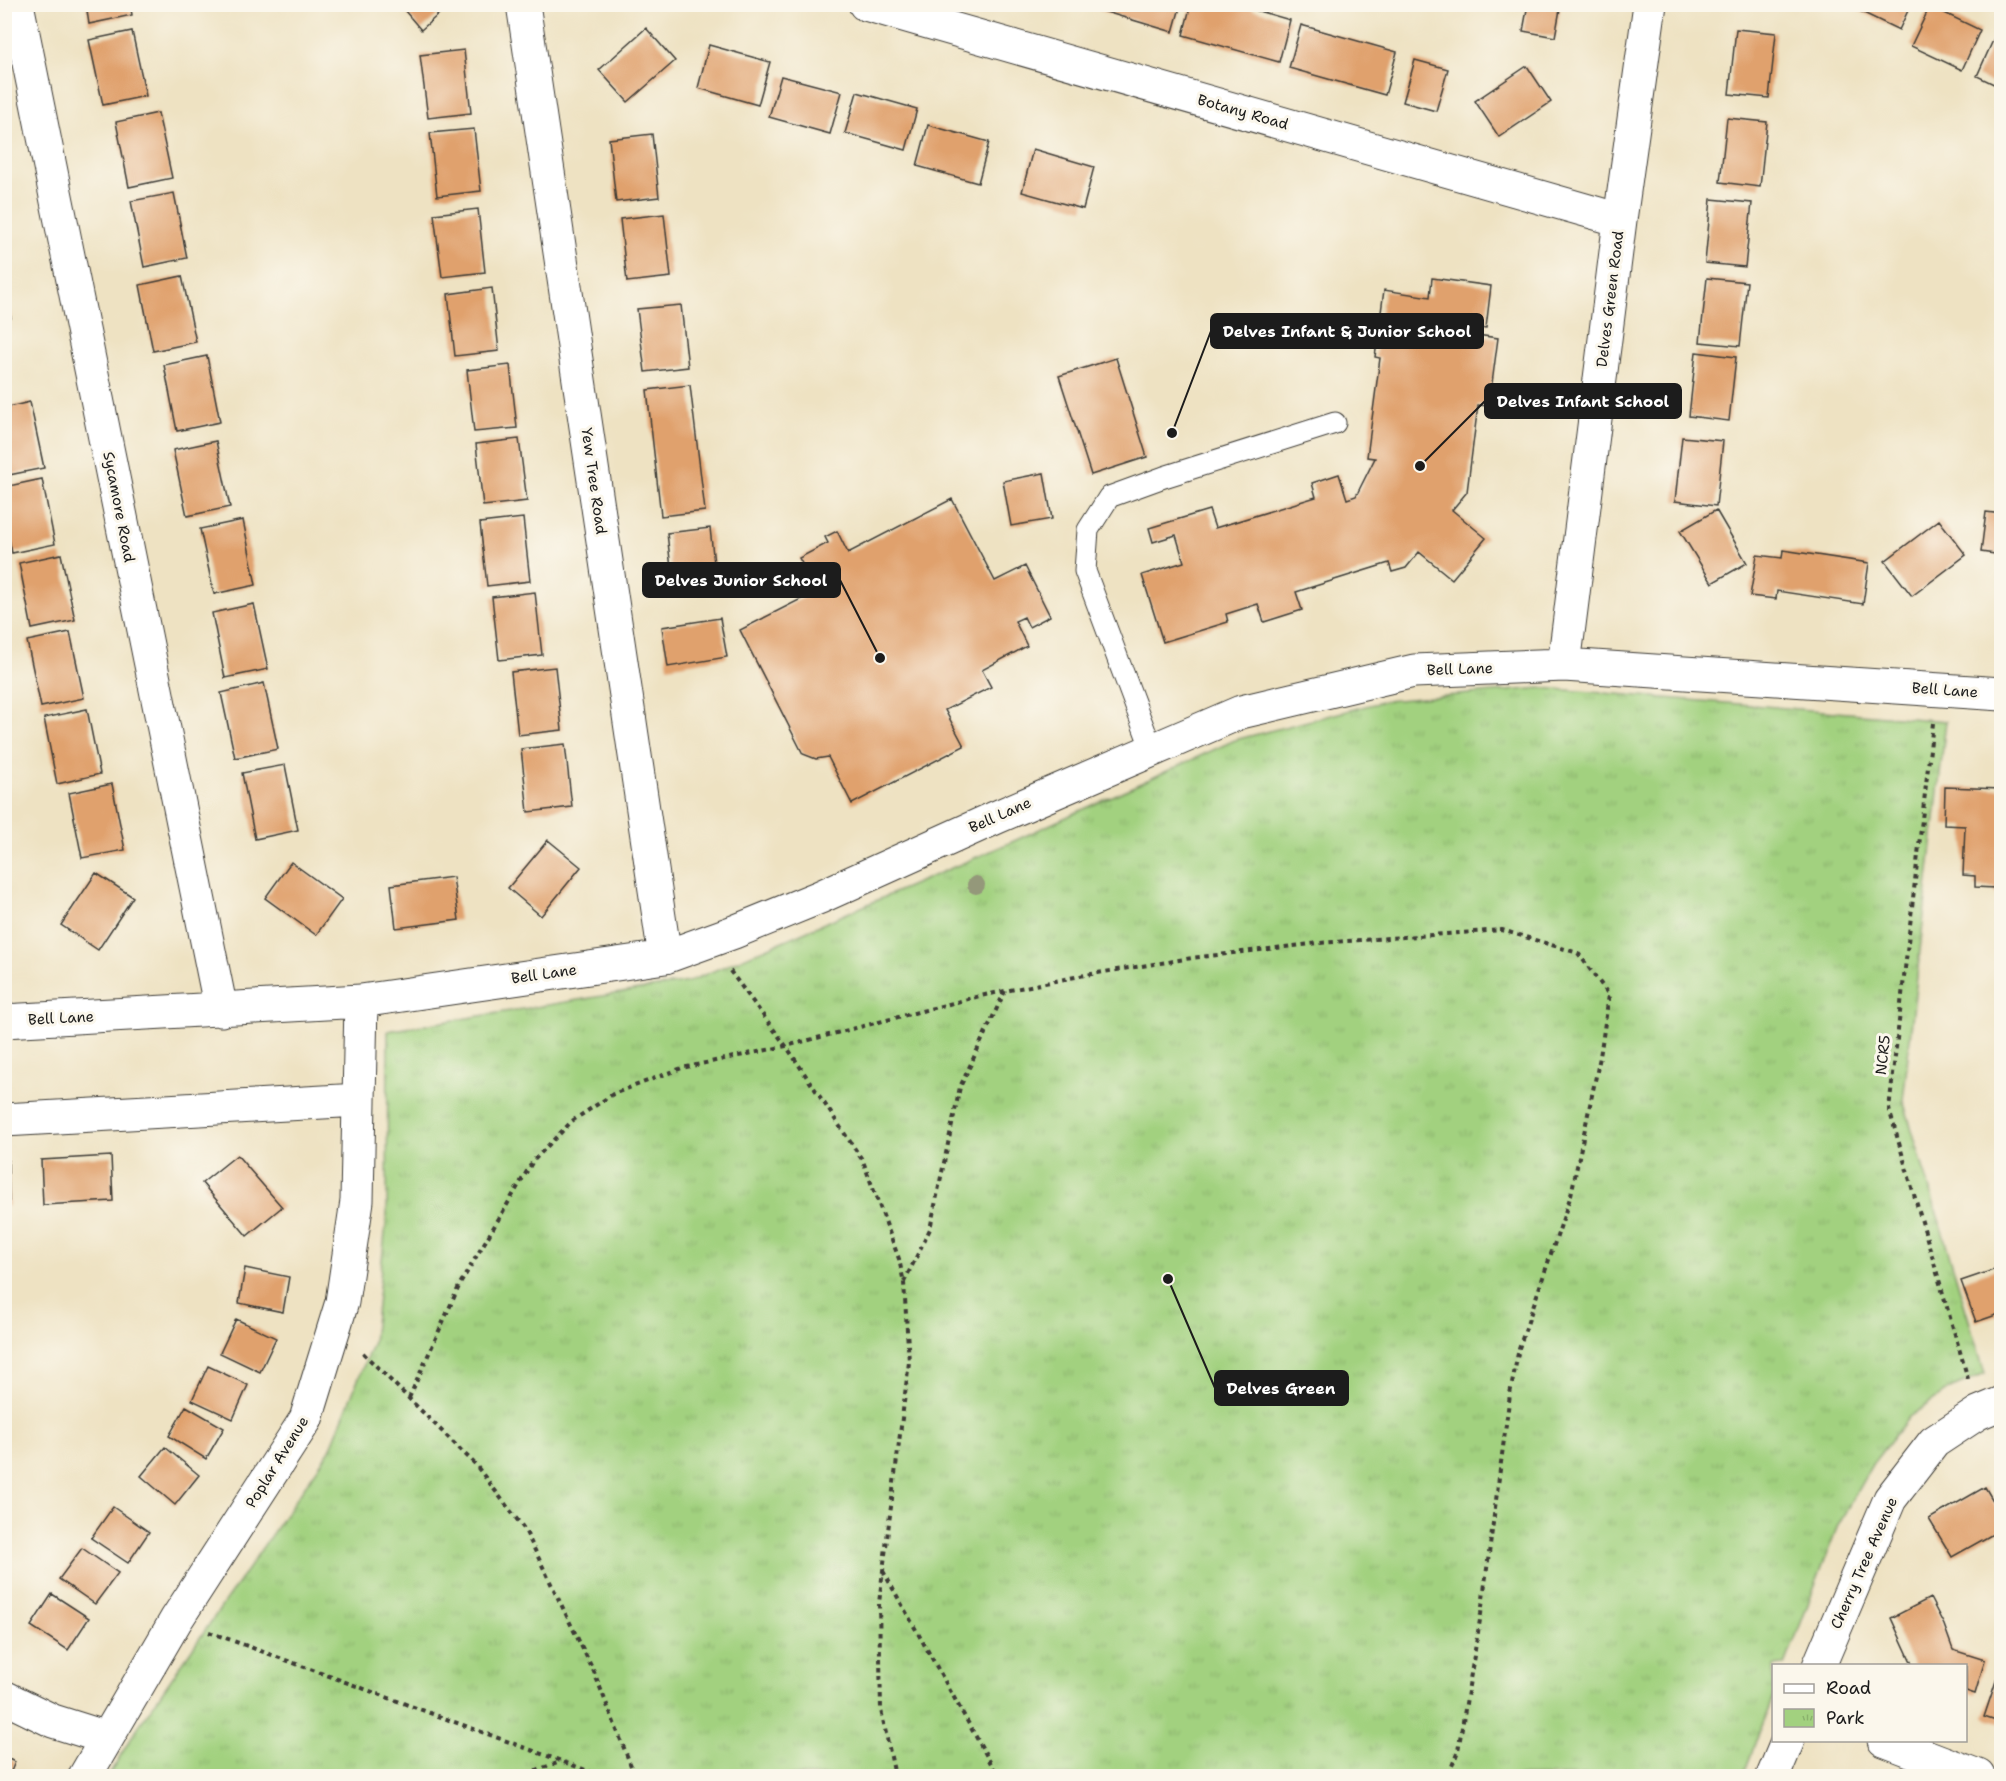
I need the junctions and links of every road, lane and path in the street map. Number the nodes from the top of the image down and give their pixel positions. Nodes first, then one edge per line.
1 (17, 4) edge
2 (523, 4) edge
3 (865, 4) edge
4 (1650, 4) edge
5 (1620, 220) junction
6 (1335, 423) dead end
7 (1564, 665) junction
8 (1937, 689) junction
9 (2001, 694) edge
10 (1152, 750) junction
11 (708, 942) junction
12 (665, 957) junction
13 (1005, 991) junction
14 (361, 1001) junction
15 (221, 1010) junction
16 (4, 1022) edge
17 (786, 1046) junction
18 (359, 1100) junction
19 (4, 1120) edge
20 (904, 1283) junction
21 (335, 1325) junction
22 (409, 1398) junction
23 (1990, 1408) edge
24 (883, 1570) junction
25 (176, 1620) junction
26 (1819, 1664) edge
27 (4, 1696) edge
28 (107, 1738) junction
29 (1787, 1742) edge
30 (1889, 1742) edge
31 (562, 1762) junction
32 (85, 1776) edge
33 (518, 1776) edge
34 (602, 1776) edge
35 (635, 1776) edge
36 (896, 1776) edge
37 (998, 1776) edge
38 (1448, 1776) edge
39 (1773, 1776) edge
40 (1978, 1776) edge

1 - 15 street, Sycamore Road
2 - 12 street, Yew Tree Road
3 - 5 street, Botany Road
4 - 5 street, Delves Green Road
5 - 7 street, Delves Green Road
6 - 10 lane
7 - 8 street, Bell Lane
7 - 10 street, Bell Lane
8 - 9 street, Bell Lane
8 - 23 path, NCR5
10 - 11 street, Bell Lane
11 - 12 street, Bell Lane
11 - 17 path
12 - 14 street, Bell Lane
13 - 17 path
13 - 20 path
13 - 38 path
14 - 15 street, Bell Lane
14 - 18 street, Poplar Avenue
15 - 16 street, Bell Lane
17 - 20 path
17 - 22 path
18 - 19 street
18 - 21 street, Poplar Avenue
20 - 24 path
21 - 22 path
21 - 25 street, Poplar Avenue
22 - 35 path
23 - 26 street, Cherry Tree Avenue
24 - 36 path
24 - 37 path
25 - 28 street, Poplar Avenue
25 - 31 path
27 - 28 street
28 - 32 street, Poplar Avenue
29 - 39 street
30 - 40 street
31 - 33 path
31 - 34 path

